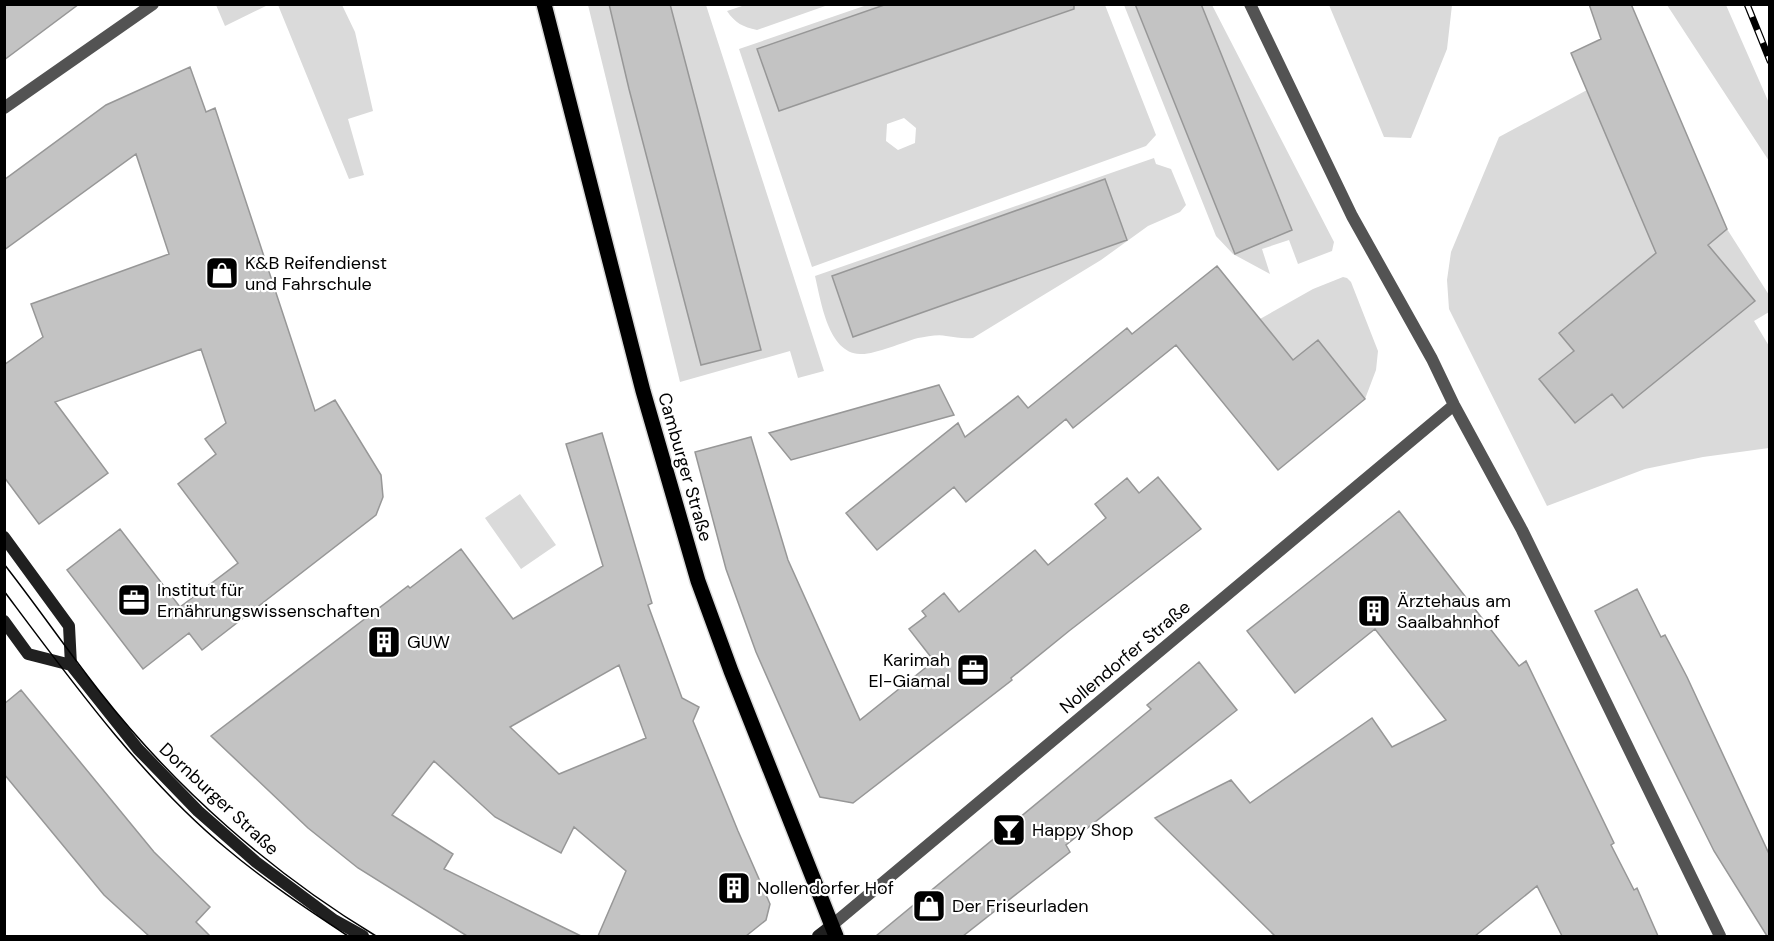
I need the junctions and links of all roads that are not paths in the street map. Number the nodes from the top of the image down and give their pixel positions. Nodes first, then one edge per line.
1 (153, 4) edge
2 (544, 4) edge
3 (1250, 4) edge
4 (4, 108) edge
5 (1454, 405) junction
6 (4, 537) edge
7 (4, 621) edge
8 (71, 665) junction
9 (834, 931) edge
10 (363, 936) edge
11 (818, 936) edge
12 (1719, 936) edge

1 - 4 street
2 - 9 main road, Camburger Straße
3 - 5 street
5 - 9 street, Nollendorfer Straße
5 - 12 street
6 - 8 street
7 - 8 street
8 - 10 street, Dornburger Straße
9 - 11 street, Nollendorfer Straße

